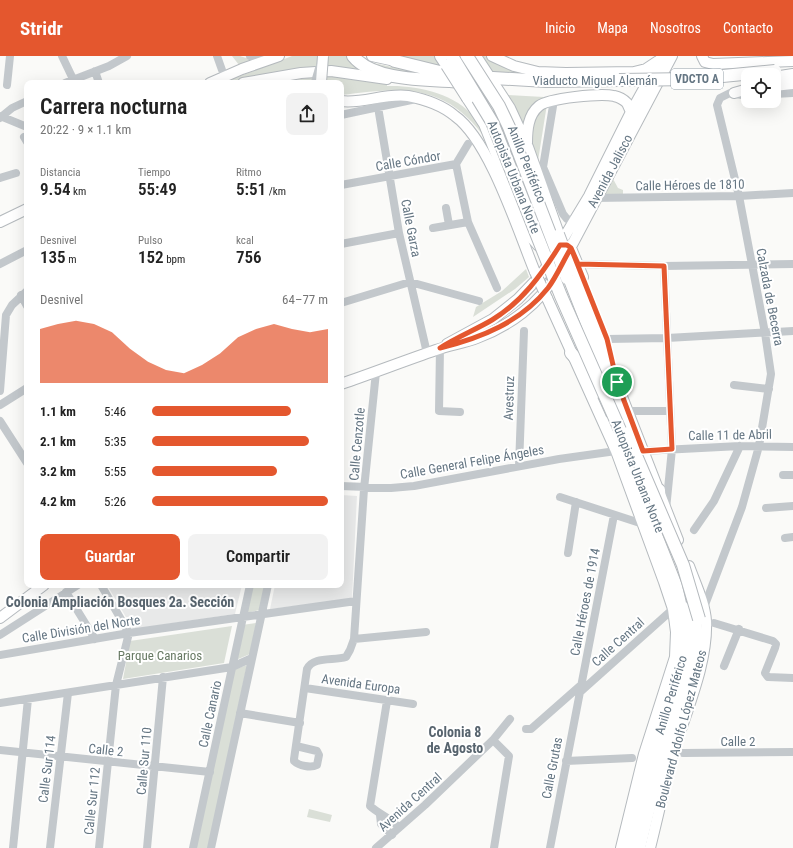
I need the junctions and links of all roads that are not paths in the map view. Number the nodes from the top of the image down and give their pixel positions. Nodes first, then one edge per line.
1 (10, 56) edge
2 (62, 56) edge
3 (127, 56) edge
4 (217, 56) edge
5 (250, 56) edge
6 (323, 56) edge
7 (353, 56) edge
8 (372, 56) edge
9 (455, 56) edge
10 (467, 56) edge
11 (471, 56) edge
12 (476, 56) edge
13 (492, 56) edge
14 (672, 56) edge
15 (702, 56) edge
16 (661, 57) edge
17 (273, 58) edge
18 (392, 59) edge
19 (447, 59) edge
20 (222, 70) dead end
21 (95, 71) junction
22 (538, 72) junction
23 (786, 74) edge
24 (426, 79) junction
25 (69, 80) edge
26 (72, 80) edge
27 (98, 80) edge
28 (218, 80) edge
29 (260, 80) edge
30 (319, 80) edge
31 (588, 81) junction
32 (741, 81) edge
33 (618, 83) junction
34 (7, 85) dead end
35 (741, 91) edge
36 (734, 93) junction
37 (793, 93) edge
38 (741, 94) edge
39 (781, 94) edge
40 (418, 99) junction
41 (344, 101) edge
42 (353, 101) junction
43 (24, 102) edge
44 (344, 104) edge
45 (552, 106) dead end
46 (378, 107) junction
47 (631, 112) junction
48 (344, 115) edge
49 (1, 117) edge
50 (24, 126) edge
51 (468, 144) dead end
52 (528, 147) junction
53 (456, 164) junction
54 (16, 173) dead end
55 (389, 176) junction
56 (0, 178) edge
57 (344, 184) edge
58 (793, 193) edge
59 (739, 196) junction
60 (592, 197) junction
61 (446, 208) dead end
62 (24, 210) edge
63 (575, 221) junction
64 (0, 222) edge
65 (468, 222) junction
66 (449, 225) junction
67 (432, 228) dead end
68 (399, 233) junction
69 (558, 238) junction
70 (344, 243) edge
71 (571, 248) junction
72 (24, 251) edge
73 (545, 251) junction
74 (0, 263) edge
75 (793, 264) edge
76 (751, 265) junction
77 (664, 266) junction
78 (574, 272) junction
79 (538, 273) junction
80 (410, 282) junction
81 (497, 288) dead end
82 (551, 291) junction
83 (24, 293) edge
84 (479, 301) dead end
85 (344, 302) edge
86 (793, 330) edge
87 (524, 331) dead end
88 (766, 333) junction
89 (667, 338) junction
90 (607, 339) junction
91 (440, 348) junction
92 (427, 353) junction
93 (571, 353) junction
94 (376, 372) junction
95 (617, 382) junction
96 (344, 383) edge
97 (734, 385) dead end
98 (0, 390) edge
99 (24, 390) edge
100 (769, 390) junction
101 (599, 392) junction
102 (0, 405) edge
103 (628, 411) junction
104 (670, 411) junction
105 (460, 412) dead end
106 (0, 421) edge
107 (740, 446) junction
108 (759, 446) junction
109 (793, 447) edge
110 (672, 449) junction
111 (616, 451) junction
112 (643, 451) junction
113 (24, 458) edge
114 (519, 466) junction
115 (783, 475) dead end
116 (793, 475) edge
117 (344, 486) edge
118 (365, 486) junction
119 (658, 490) joint
120 (560, 497) dead end
121 (576, 502) junction
122 (793, 506) edge
123 (766, 508) dead end
124 (663, 510) junction
125 (614, 515) junction
126 (642, 524) junction
127 (694, 530) dead end
128 (568, 553) dead end
129 (40, 588) edge
130 (73, 588) edge
131 (103, 588) edge
132 (249, 588) edge
133 (267, 588) edge
134 (66, 592) junction
135 (356, 601) junction
136 (673, 609) junction
137 (703, 610) junction
138 (261, 614) junction
139 (242, 616) junction
140 (0, 618) edge
141 (714, 623) dead end
142 (739, 629) junction
143 (426, 632) dead end
144 (129, 633) junction
145 (0, 635) edge
146 (95, 639) junction
147 (354, 639) junction
148 (0, 655) edge
149 (252, 658) junction
150 (724, 666) dead end
151 (232, 667) junction
152 (163, 677) junction
153 (793, 678) edge
154 (116, 685) junction
155 (675, 686) junction
156 (305, 688) junction
157 (580, 689) junction
158 (68, 693) junction
159 (28, 699) junction
160 (387, 701) junction
161 (0, 703) edge
162 (413, 704) dead end
163 (659, 707) junction
164 (240, 713) junction
165 (510, 719) dead end
166 (300, 723) junction
167 (526, 729) dead end
168 (493, 740) junction
169 (296, 746) dead end
170 (0, 750) edge
171 (793, 752) edge
172 (23, 753) junction
173 (683, 753) dead end
174 (61, 757) junction
175 (632, 758) dead end
176 (566, 761) junction
177 (108, 762) junction
178 (156, 767) junction
179 (210, 772) junction
180 (380, 815) junction
181 (399, 828) junction
182 (392, 834) junction
183 (379, 847) edge
184 (13, 848) edge
185 (50, 848) edge
186 (99, 848) edge
187 (147, 848) edge
188 (193, 848) edge
189 (211, 848) edge
190 (494, 848) edge
191 (550, 848) edge
192 (621, 848) edge
193 (631, 848) edge
194 (640, 848) edge
195 (644, 848) edge
196 (650, 848) edge

1 - 34 street
2 - 25 street
3 - 21 street
4 - 20 street
5 - 17 street
6 - 30 main road, bridge
7 - 24 highway
8 - 18 main road
9 - 73 highway, Anillo Periférico
10 - 195 highway, Autopista Urbana Norte, bridge
11 - 69 highway, Anillo Periférico
12 - 52 main road
13 - 22 main road, Viaducto Miguel Alemán
14 - 60 main road, Avenida Jalisco
15 - 23 main road, Viaducto Miguel Alemán
16 - 22 main road, Viaducto Miguel Alemán
16 - 47 main road, Avenida Jalisco
17 - 28 main road
18 - 24 highway
19 - 73 highway, bridge
19 - 193 highway, Autopista Urbana Norte, bridge
21 - 26 street
21 - 27 street
22 - 31 highway
23 - 33 highway, Viaducto Miguel Alemán / VDCTO A, bridge
24 - 29 main road
31 - 33 highway, Viaducto Miguel Alemán / VDCTO A
31 - 33 highway, Viaducto Miguel Alemán / VDCTO A
32 - 33 highway, Viaducto Miguel Alemán / VDCTO A
35 - 36 main road
36 - 38 street
36 - 59 street, Calzada de Becerra
37 - 39 street
40 - 42 main road, Boulevard Adolfo López Mateos
40 - 46 street
40 - 79 main road, Boulevard Adolfo López Mateos
41 - 42 main road
42 - 44 street
43 - 49 street
45 - 63 street
46 - 48 street
46 - 55 street, Calle Garza
47 - 52 main road
47 - 60 main road, Avenida Jalisco
49 - 50 street
51 - 53 street, Calle Cóndor
52 - 69 main road
53 - 55 street, Calle Cóndor
53 - 65 street
54 - 56 street
55 - 57 street, Calle Cóndor
55 - 68 street, Calle Garza
58 - 59 street, Calle Héroes de 1810
59 - 60 street, Calle Héroes de 1810
59 - 76 street, Calzada de Becerra
60 - 63 main road, Avenida Jalisco
60 - 71 main road, Avenida Jalisco
61 - 66 street
62 - 64 main road
63 - 69 main road, Avenida Jalisco
65 - 66 street
65 - 81 street
66 - 67 street
68 - 70 street
68 - 80 street, Calle Garza
69 - 71 main road
69 - 78 highway, Anillo Periférico, bridge
69 - 79 main road, Avenida Jalisco
71 - 78 main road
71 - 82 main road, Avenida Jalisco
72 - 74 street
73 - 82 highway, Anillo Periférico, bridge
75 - 76 street
76 - 77 street
76 - 88 street, Calzada de Becerra
77 - 78 street
77 - 89 street
78 - 90 main road
78 - 95 main road
78 - 124 highway, Anillo Periférico
79 - 82 main road, Boulevard Adolfo López Mateos, bridge
79 - 91 main road, Avenida Jalisco
80 - 84 street
80 - 85 street
80 - 92 street, Calle Garza
82 - 91 main road, Avenida Jalisco
82 - 93 main road, Boulevard Adolfo López Mateos
82 - 101 highway, Anillo Periférico
83 - 98 street
86 - 88 street
87 - 114 street, Avestruz
88 - 89 street
88 - 100 street, Calzada de Becerra
89 - 90 street
89 - 104 street
90 - 95 main road
91 - 92 main road
91 - 105 street
92 - 94 main road
93 - 101 highway
93 - 111 main road, Boulevard Adolfo López Mateos
94 - 96 main road
94 - 118 street, Calle Cenzotle
95 - 103 main road
97 - 100 street
99 - 102 street
100 - 108 street, Calzada de Becerra
101 - 155 highway, Anillo Periférico
103 - 104 street
103 - 112 main road
104 - 110 street
106 - 113 street
107 - 108 street, Calle 11 de Abril
107 - 110 street, Calle 11 de Abril
107 - 127 street
108 - 109 street, Calle 11 de Abril
108 - 137 street, Calzada de Becerra
110 - 112 street, Calle 11 de Abril
110 - 124 street
111 - 114 street, Calle General Felipe Ángeles
111 - 126 main road, Boulevard Adolfo López Mateos
112 - 119 main road
114 - 118 street, Calle General Felipe Ángeles
115 - 116 street
117 - 118 street, Calle General Felipe Ángeles
118 - 135 street, Calle Cenzotle
119 - 124 highway
120 - 121 street
121 - 125 street
121 - 128 street
122 - 123 street
124 - 137 main road, Boulevard Adolfo López Mateos
124 - 194 highway, Anillo Periférico
125 - 126 street
125 - 157 street, Calle Héroes de 1914
126 - 136 main road, Boulevard Adolfo López Mateos
129 - 140 main road
130 - 134 street
131 - 144 street
132 - 139 street, Calle Canario
133 - 138 street
134 - 145 street
134 - 146 street
135 - 138 street, Calle División del Norte
135 - 147 street, Calle Cenzotle
136 - 157 street, Calle Central
136 - 163 main road, Boulevard Adolfo López Mateos
137 - 196 main road, Boulevard Adolfo López Mateos
138 - 139 street, Calle División del Norte
138 - 149 street
139 - 144 street, Calle División del Norte
139 - 151 street, Calle Canario
141 - 142 street
142 - 150 street
142 - 153 street
143 - 147 street
144 - 146 street, Calle División del Norte
144 - 154 street, Calle Sur 112
146 - 148 street, Calle División del Norte
147 - 156 street
149 - 151 street
149 - 164 street
151 - 152 street
151 - 179 street, Calle Canario
152 - 154 street
152 - 178 street, Calle Sur 110
154 - 158 street
154 - 177 street, Calle Sur 112
155 - 163 highway
155 - 193 highway, Anillo Periférico
156 - 160 street, Avenida Europa
156 - 166 street
157 - 167 street, Calle Central
157 - 176 street, Calle Grutas
158 - 159 street
158 - 174 street, Calle Sur 114
159 - 161 street
159 - 172 street
160 - 162 street, Avenida Europa
160 - 180 street
163 - 192 main road, Boulevard Adolfo López Mateos
164 - 166 street
164 - 189 street
165 - 168 street, Avenida Central
166 - 169 street
168 - 181 street, Avenida Central
168 - 190 street
170 - 172 street, Calle 2
171 - 173 street, Calle 2
172 - 174 street, Calle 2
172 - 184 street
174 - 177 street, Calle 2
174 - 185 street, Calle Sur 114
175 - 176 street
176 - 191 street, Calle Grutas
177 - 178 street, Calle 2
177 - 186 street, Calle Sur 112
178 - 179 street, Calle 2
178 - 187 street, Calle Sur 110
179 - 188 street, Calle Canario
180 - 181 street
180 - 182 street
181 - 182 street, Avenida Central
182 - 183 street, Avenida Central

